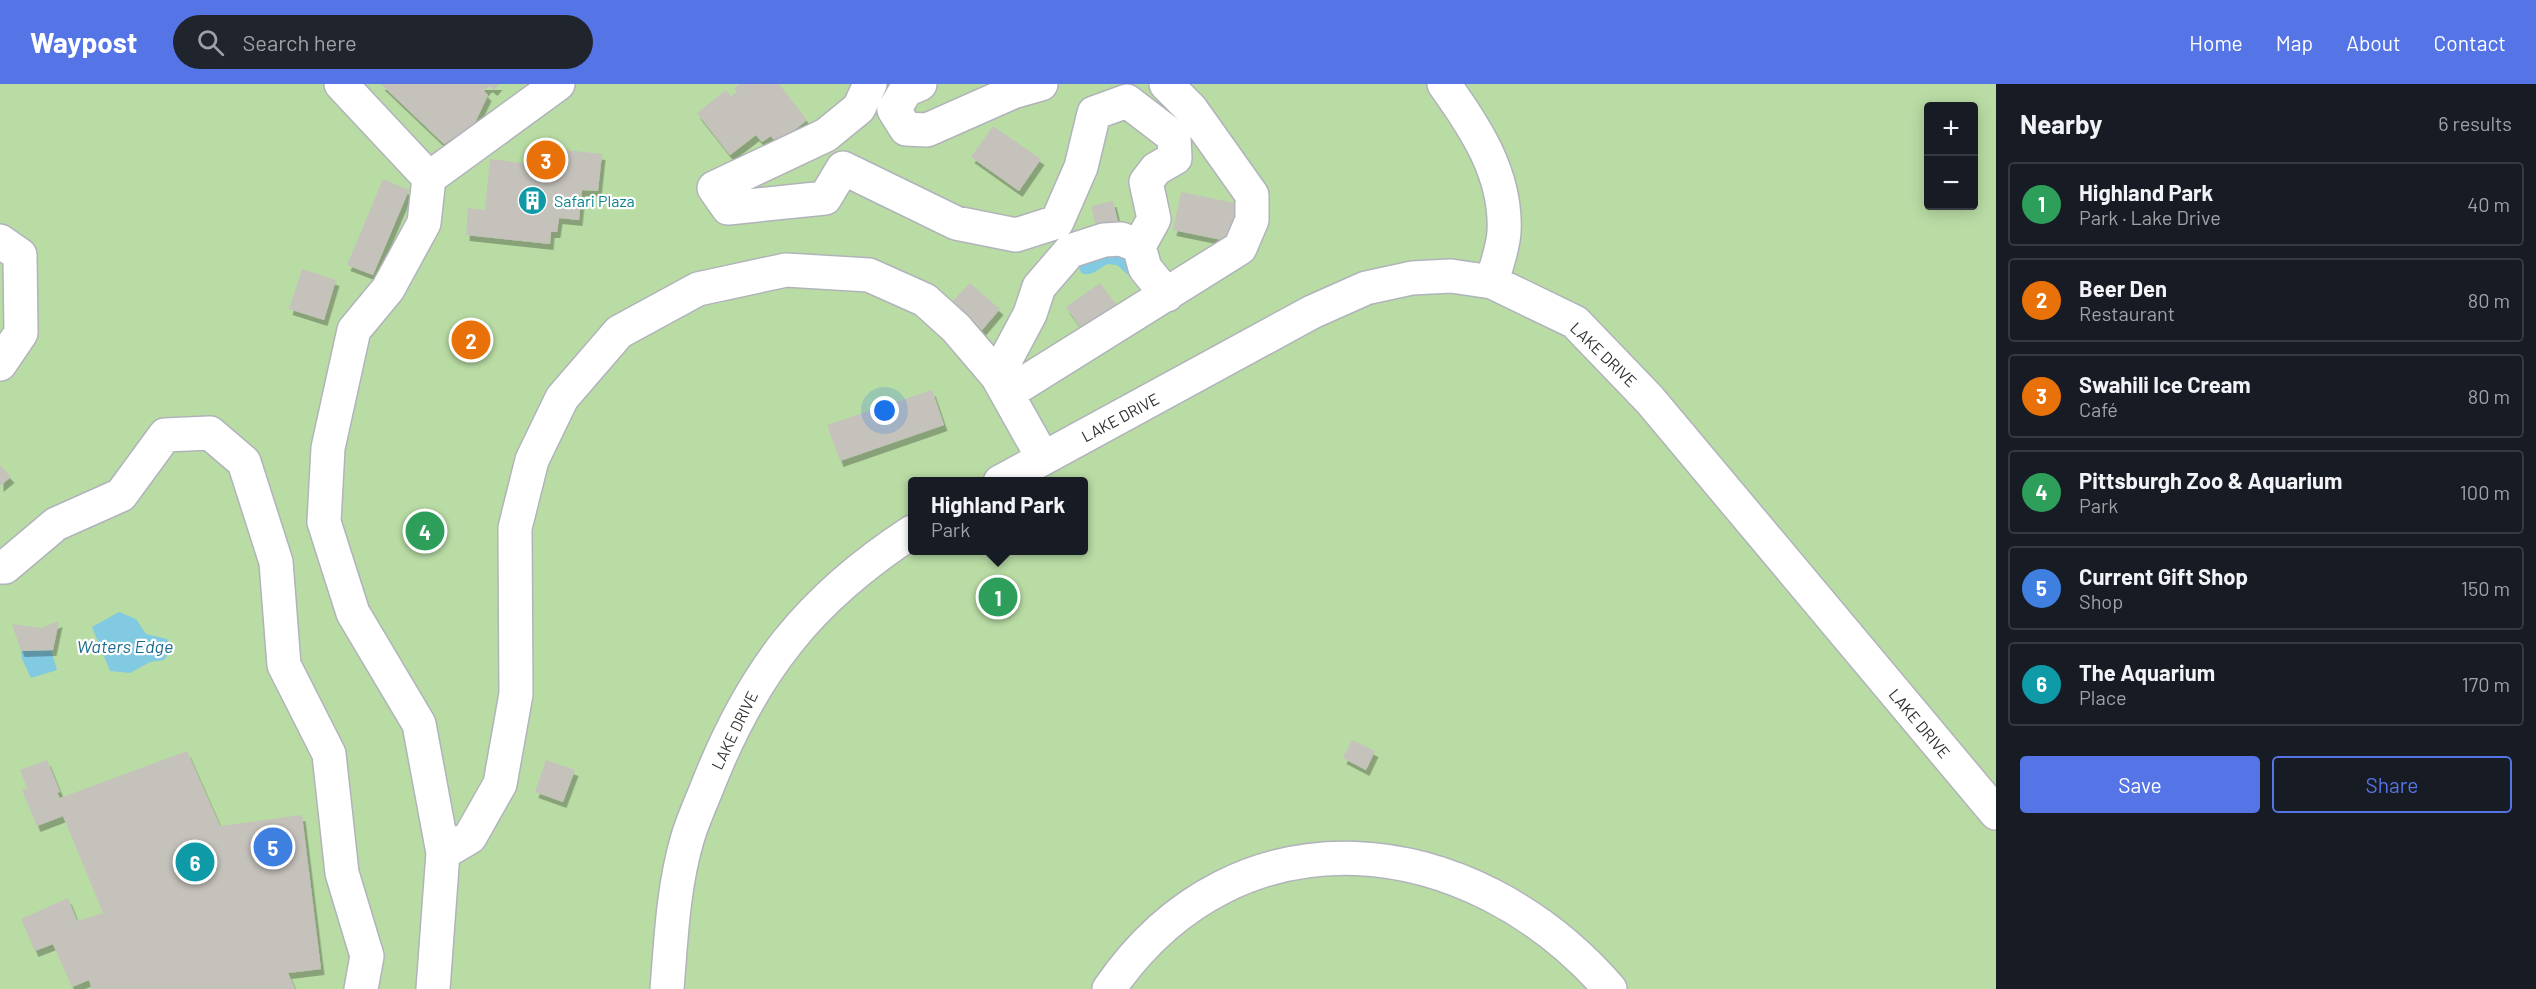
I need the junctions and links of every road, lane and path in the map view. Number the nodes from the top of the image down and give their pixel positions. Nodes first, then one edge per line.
1 (341, 84) edge
2 (558, 84) edge
3 (870, 84) edge
4 (920, 84) edge
5 (1041, 84) edge
6 (1166, 84) edge
7 (1443, 84) edge
8 (429, 178) junction
9 (0, 241) edge
10 (1139, 246) junction
11 (1492, 282) junction
12 (1167, 295) junction
13 (0, 364) edge
14 (1008, 395) junction
15 (1042, 458) junction
16 (1009, 477) edge
17 (908, 535) edge
18 (0, 567) edge
19 (1996, 813) edge
20 (442, 853) junction
21 (361, 989) edge
22 (433, 989) edge
23 (666, 989) edge
24 (1109, 989) edge
25 (1610, 989) edge

1 - 8 street
2 - 8 street
3 - 10 street
4 - 5 street
6 - 12 street
7 - 11 street
8 - 20 street
9 - 13 street
10 - 12 street
10 - 14 street
11 - 15 street, LAKE DRIVE
11 - 19 street, LAKE DRIVE
12 - 14 street
14 - 15 street
14 - 20 street
15 - 16 street, LAKE DRIVE
17 - 23 street, LAKE DRIVE
18 - 21 street
20 - 22 street
24 - 25 street

